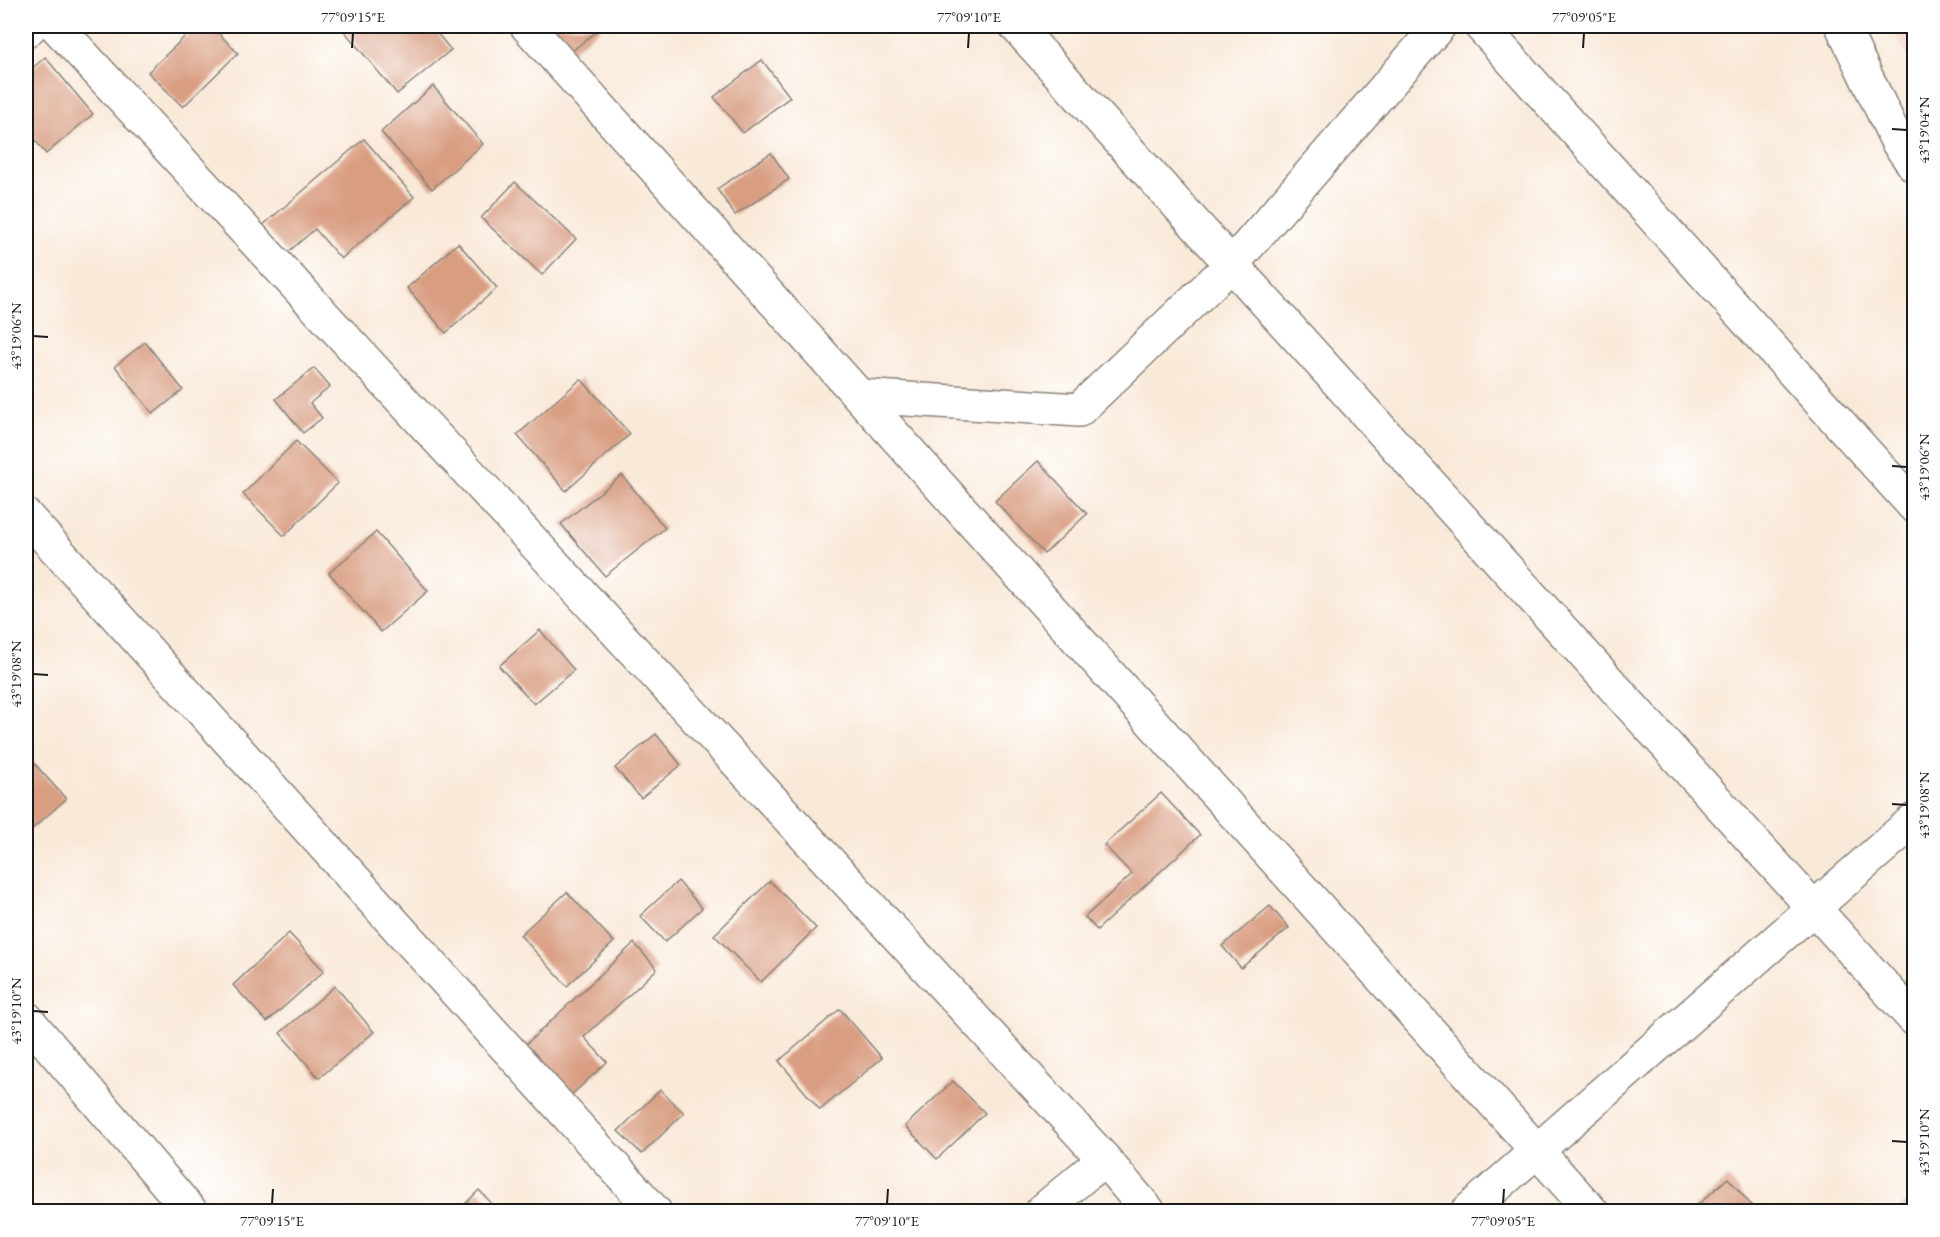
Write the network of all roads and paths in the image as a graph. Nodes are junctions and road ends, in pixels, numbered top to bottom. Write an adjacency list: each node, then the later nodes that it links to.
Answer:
1 (31, 26): 8 (street)
2 (56, 26): 19 (street)
3 (527, 26): 11 (street)
4 (1016, 26): 10 (street)
5 (1439, 26): 10 (street)
6 (1481, 26): 12 (street)
7 (1842, 26): 9 (street)
8 (26, 31)
9 (1914, 165)
10 (1232, 264): 11 (street); 15 (street)
11 (860, 396): 18 (street)
12 (1914, 506)
13 (26, 516): 21 (street)
14 (1914, 820): 15 (street)
15 (1815, 908): 17 (street); 18 (street)
16 (26, 1018): 20 (street)
17 (1914, 1018)
18 (1538, 1151): 24 (street); 25 (street)
19 (1104, 1160): 22 (street); 23 (street)
20 (187, 1210)
21 (655, 1212)
22 (1041, 1212)
23 (1149, 1212)
24 (1467, 1212)
25 (1592, 1212)

